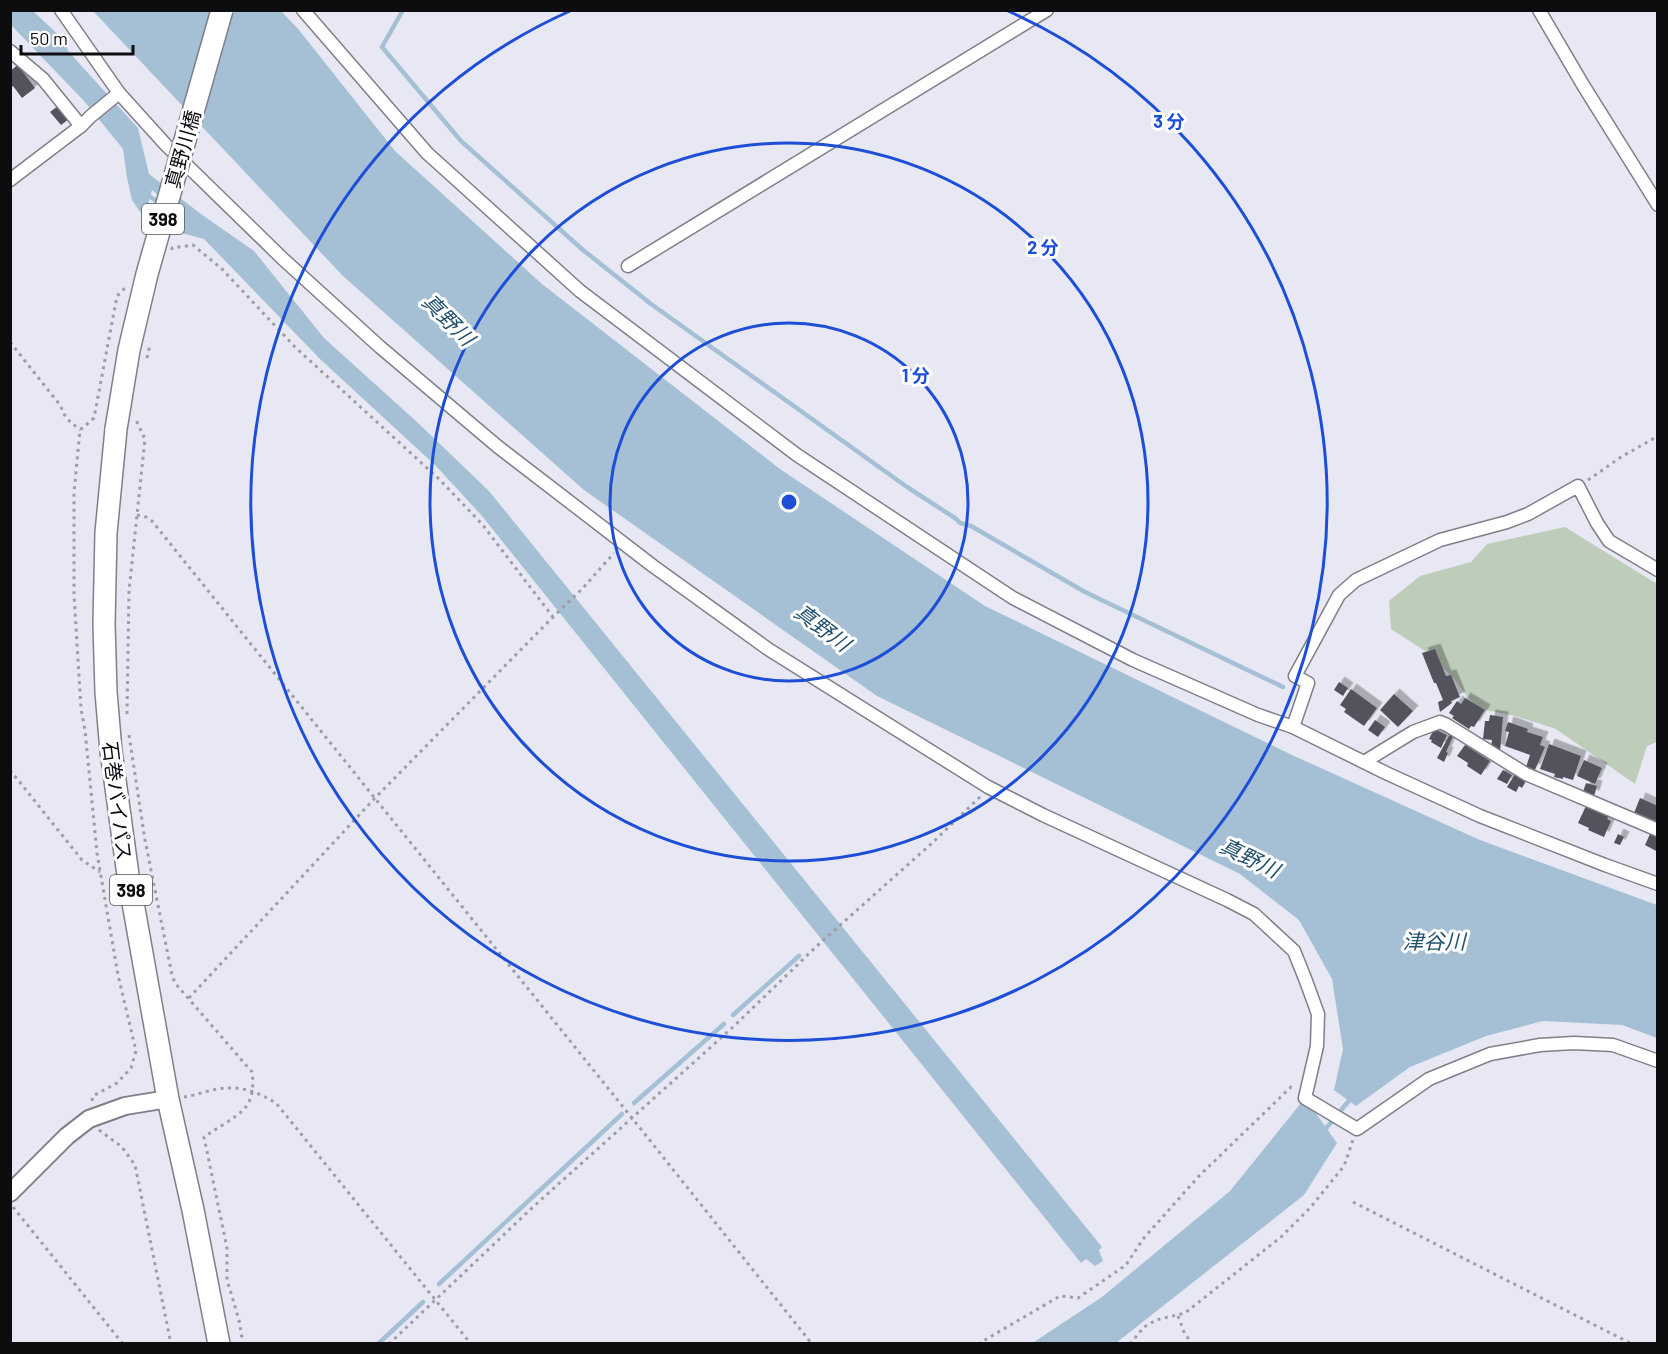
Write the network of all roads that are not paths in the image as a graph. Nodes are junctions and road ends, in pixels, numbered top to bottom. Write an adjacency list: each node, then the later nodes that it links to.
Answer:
1 (61, 10): 7 (street)
2 (222, 10): 12 (highway, 真野川橋 / 398, bridge)
3 (303, 10): 14 (street)
4 (1047, 10): 11 (street)
5 (1539, 10): 10 (street)
6 (10, 51): 8 (street)
7 (119, 93): 8 (street); 18 (street)
8 (81, 126): 9 (street)
9 (10, 180)
10 (1658, 205)
11 (628, 266)
12 (116, 429): 19 (highway, 石巻バイパス / 398)
13 (1658, 570): 14 (street)
14 (1293, 727): 15 (street)
15 (1364, 762): 16 (street); 17 (street)
16 (1658, 830)
17 (1658, 884)
18 (1658, 1061)
19 (168, 1099): 20 (street); 21 (highway, 石巻バイパス / 398)
20 (10, 1193)
21 (219, 1344)

